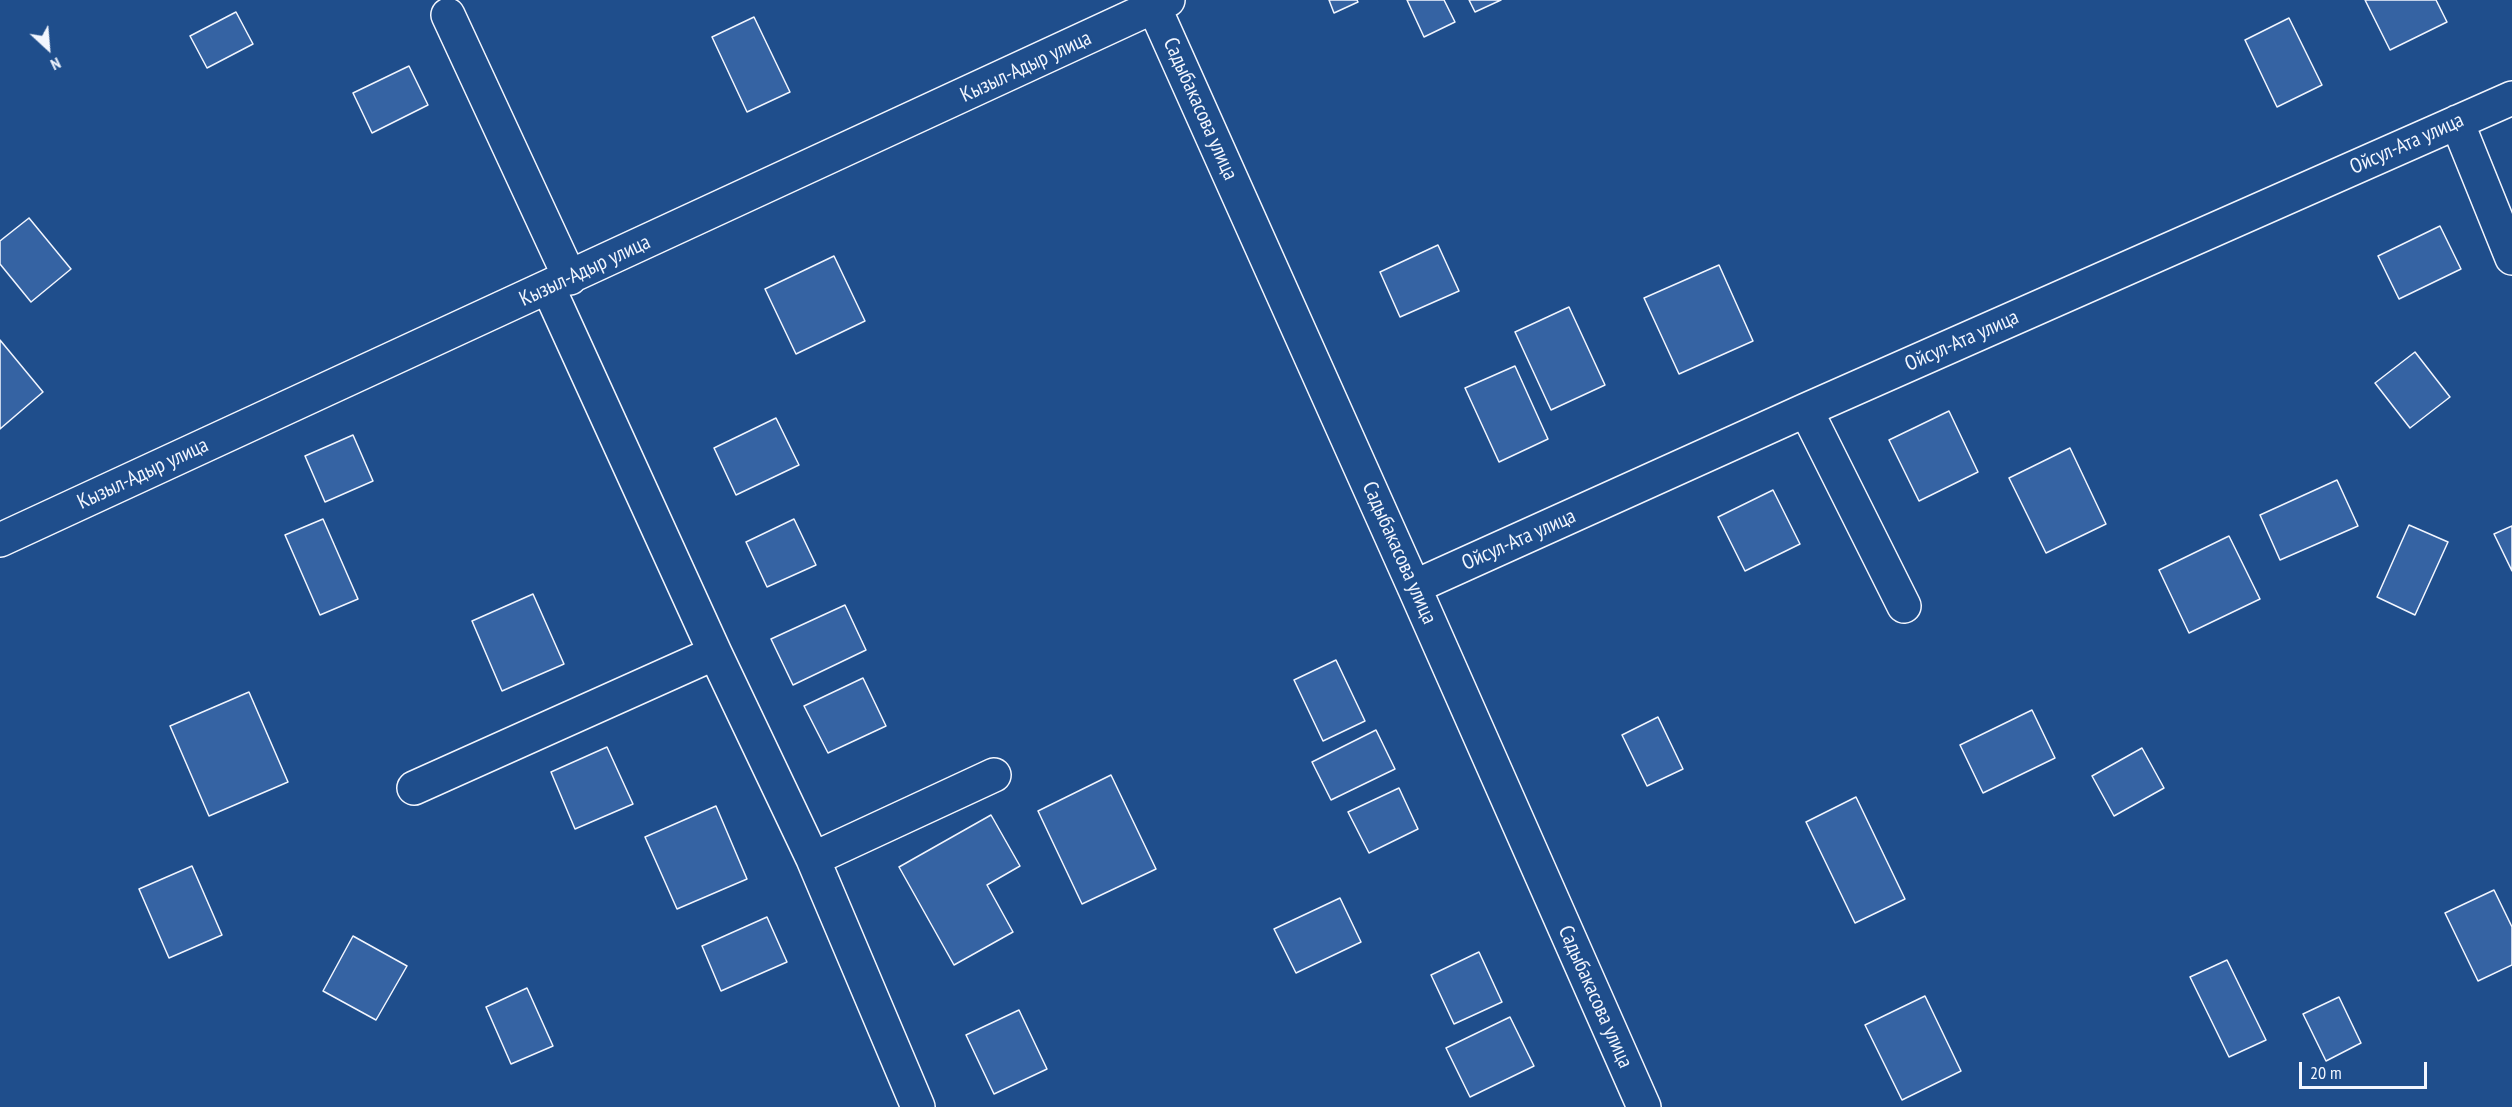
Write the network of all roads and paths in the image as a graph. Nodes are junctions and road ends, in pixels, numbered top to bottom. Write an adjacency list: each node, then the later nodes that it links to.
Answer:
1 (1158, 2): 6 (street, Кызыл-Адыр улица); 9 (street, Садыбакасова улица)
2 (448, 15): 6 (street)
3 (2512, 98): 4 (street, Ойсул-Ата улица)
4 (2457, 122): 5 (street); 7 (street, Ойсул-Ата улица)
5 (2512, 258)
6 (559, 283): 8 (street, Кызыл-Адыр улица); 11 (street)
7 (1806, 410): 9 (street, Ойсул-Ата улица); 10 (street)
8 (0, 540)
9 (1414, 587): 16 (street, Садыбакасова улица)
10 (1904, 606)
11 (715, 653): 13 (street); 14 (street)
12 (994, 775): 14 (street)
13 (414, 788)
14 (813, 858): 15 (street)
15 (918, 1107)
16 (1644, 1107)

